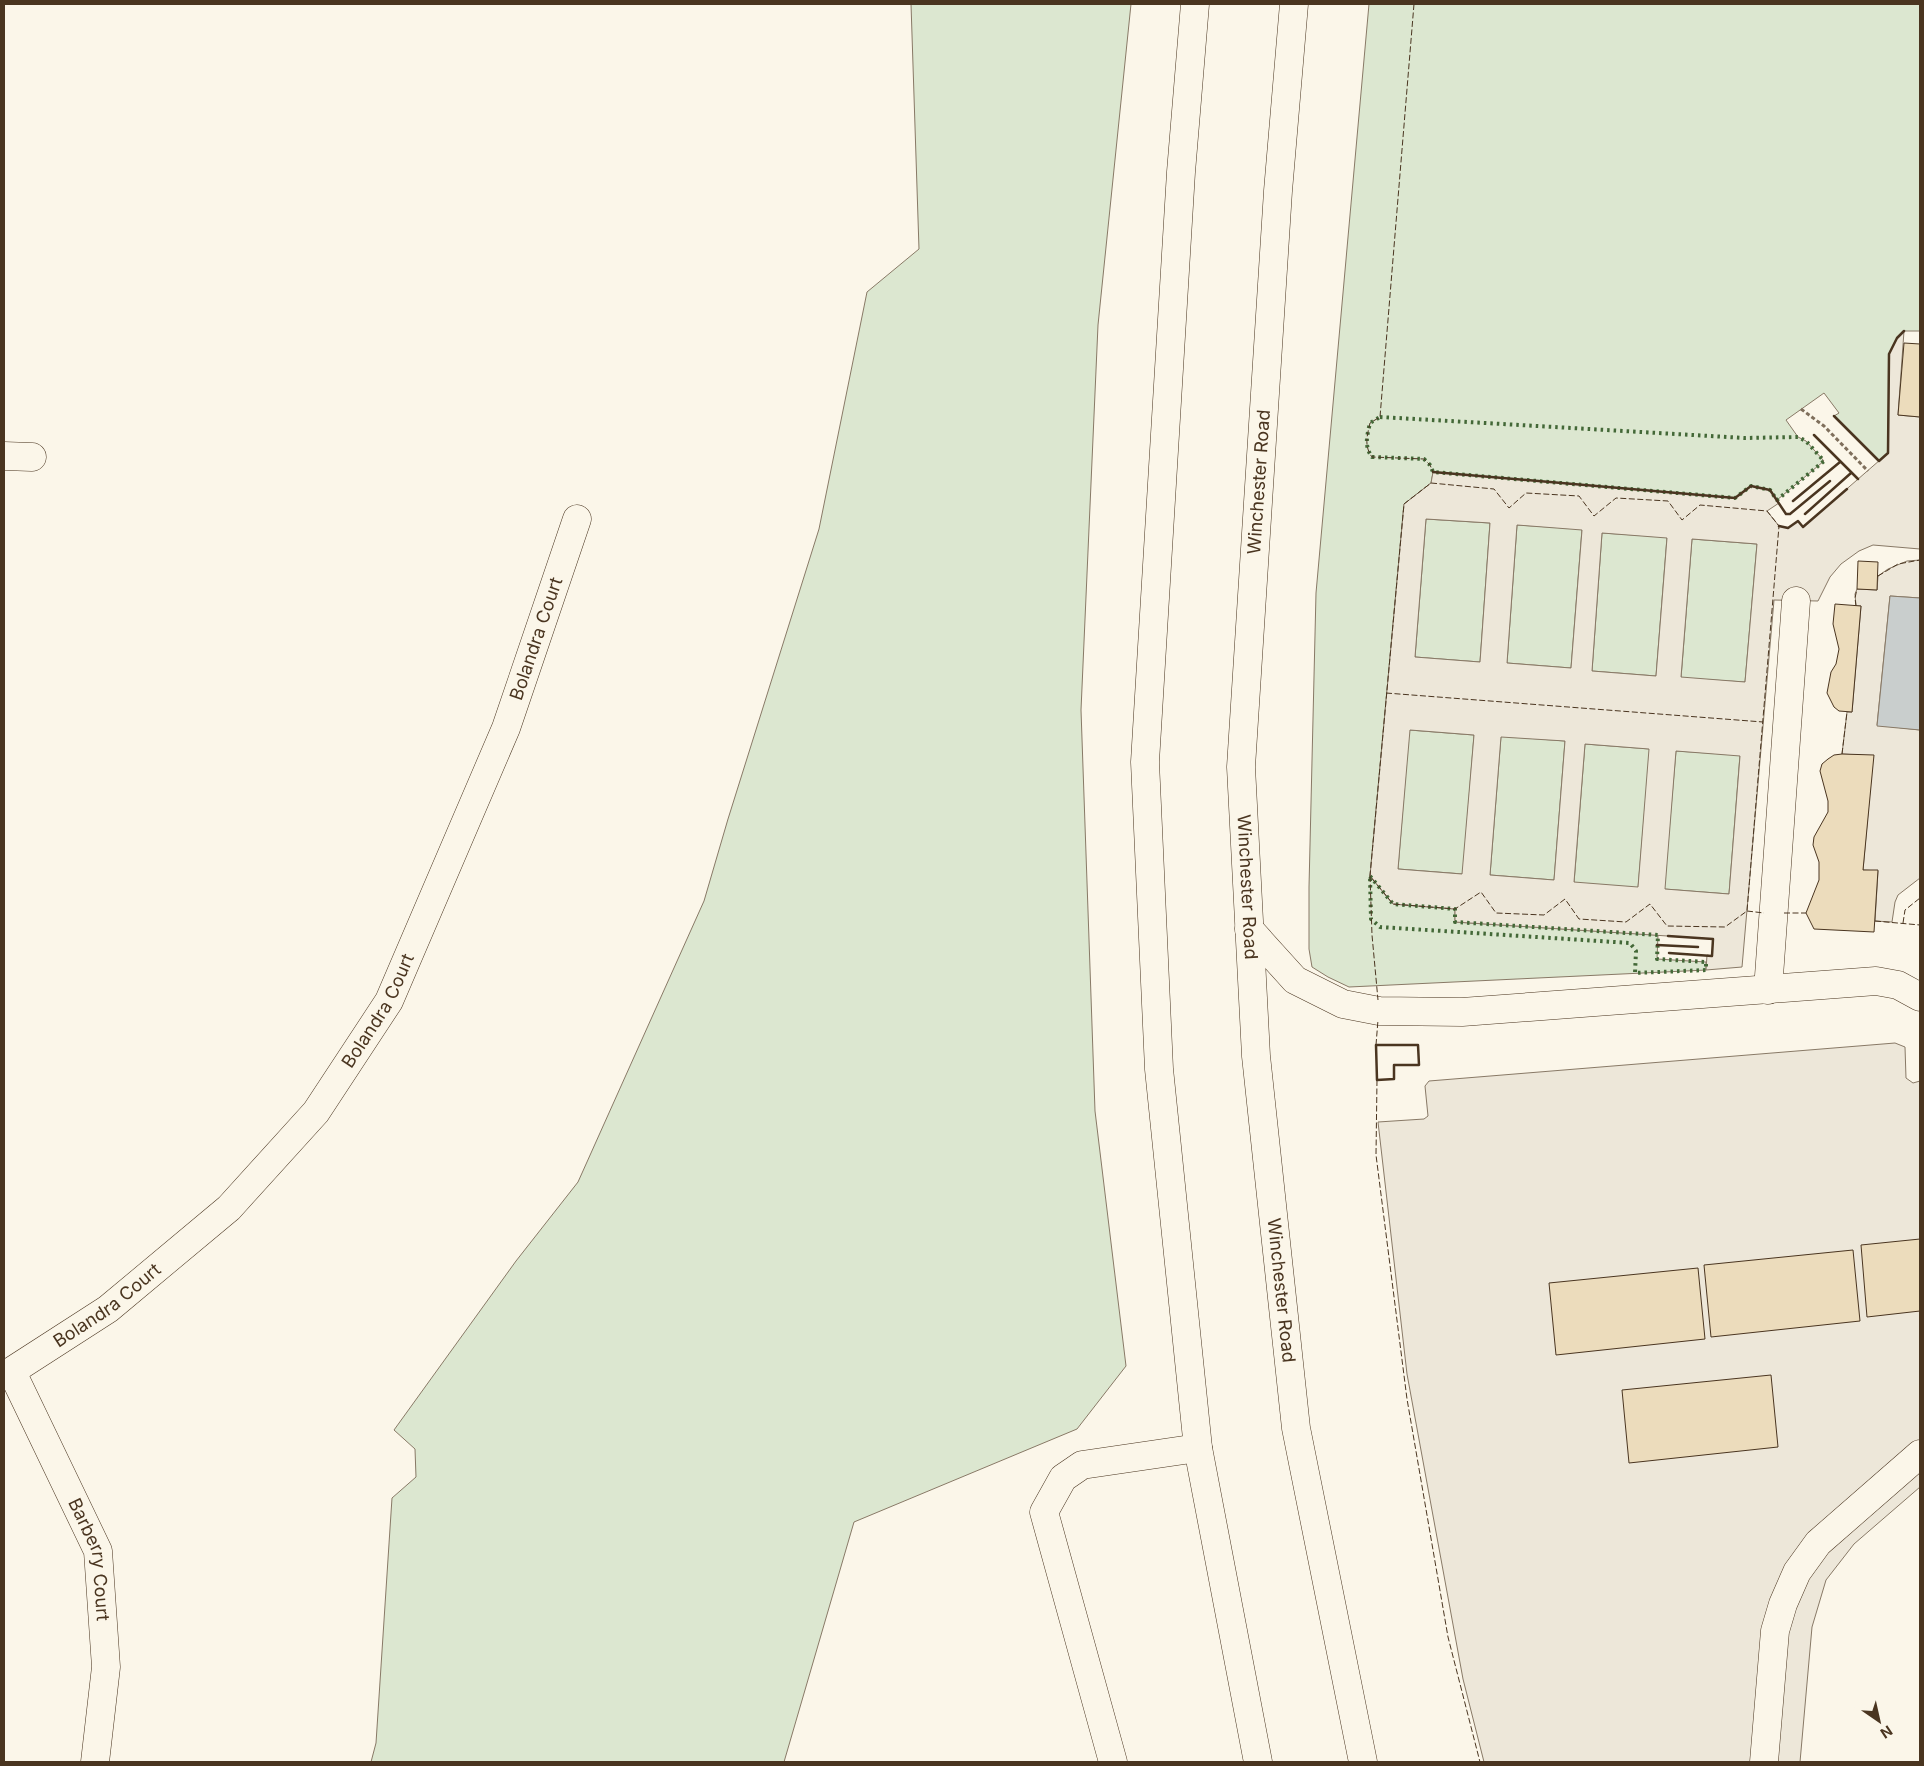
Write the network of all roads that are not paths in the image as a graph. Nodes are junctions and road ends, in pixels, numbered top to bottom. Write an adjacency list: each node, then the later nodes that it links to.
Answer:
1 (1195, 4): 11 (main road)
2 (1294, 4): 7 (main road, Winchester Road)
3 (4, 456): 4 (main road)
4 (32, 457)
5 (576, 520): 10 (main road, Bolandra Court)
6 (1796, 601): 8 (main road)
7 (1249, 929): 8 (main road); 16 (main road, Winchester Road)
8 (1768, 990): 9 (main road)
9 (1920, 997)
10 (8, 1374): 13 (main road, Barberry Court)
11 (1198, 1448): 14 (main road); 15 (main road)
12 (1920, 1454): 17 (main road)
13 (95, 1762)
14 (1113, 1762)
15 (1258, 1762)
16 (1363, 1762)
17 (1764, 1762)

